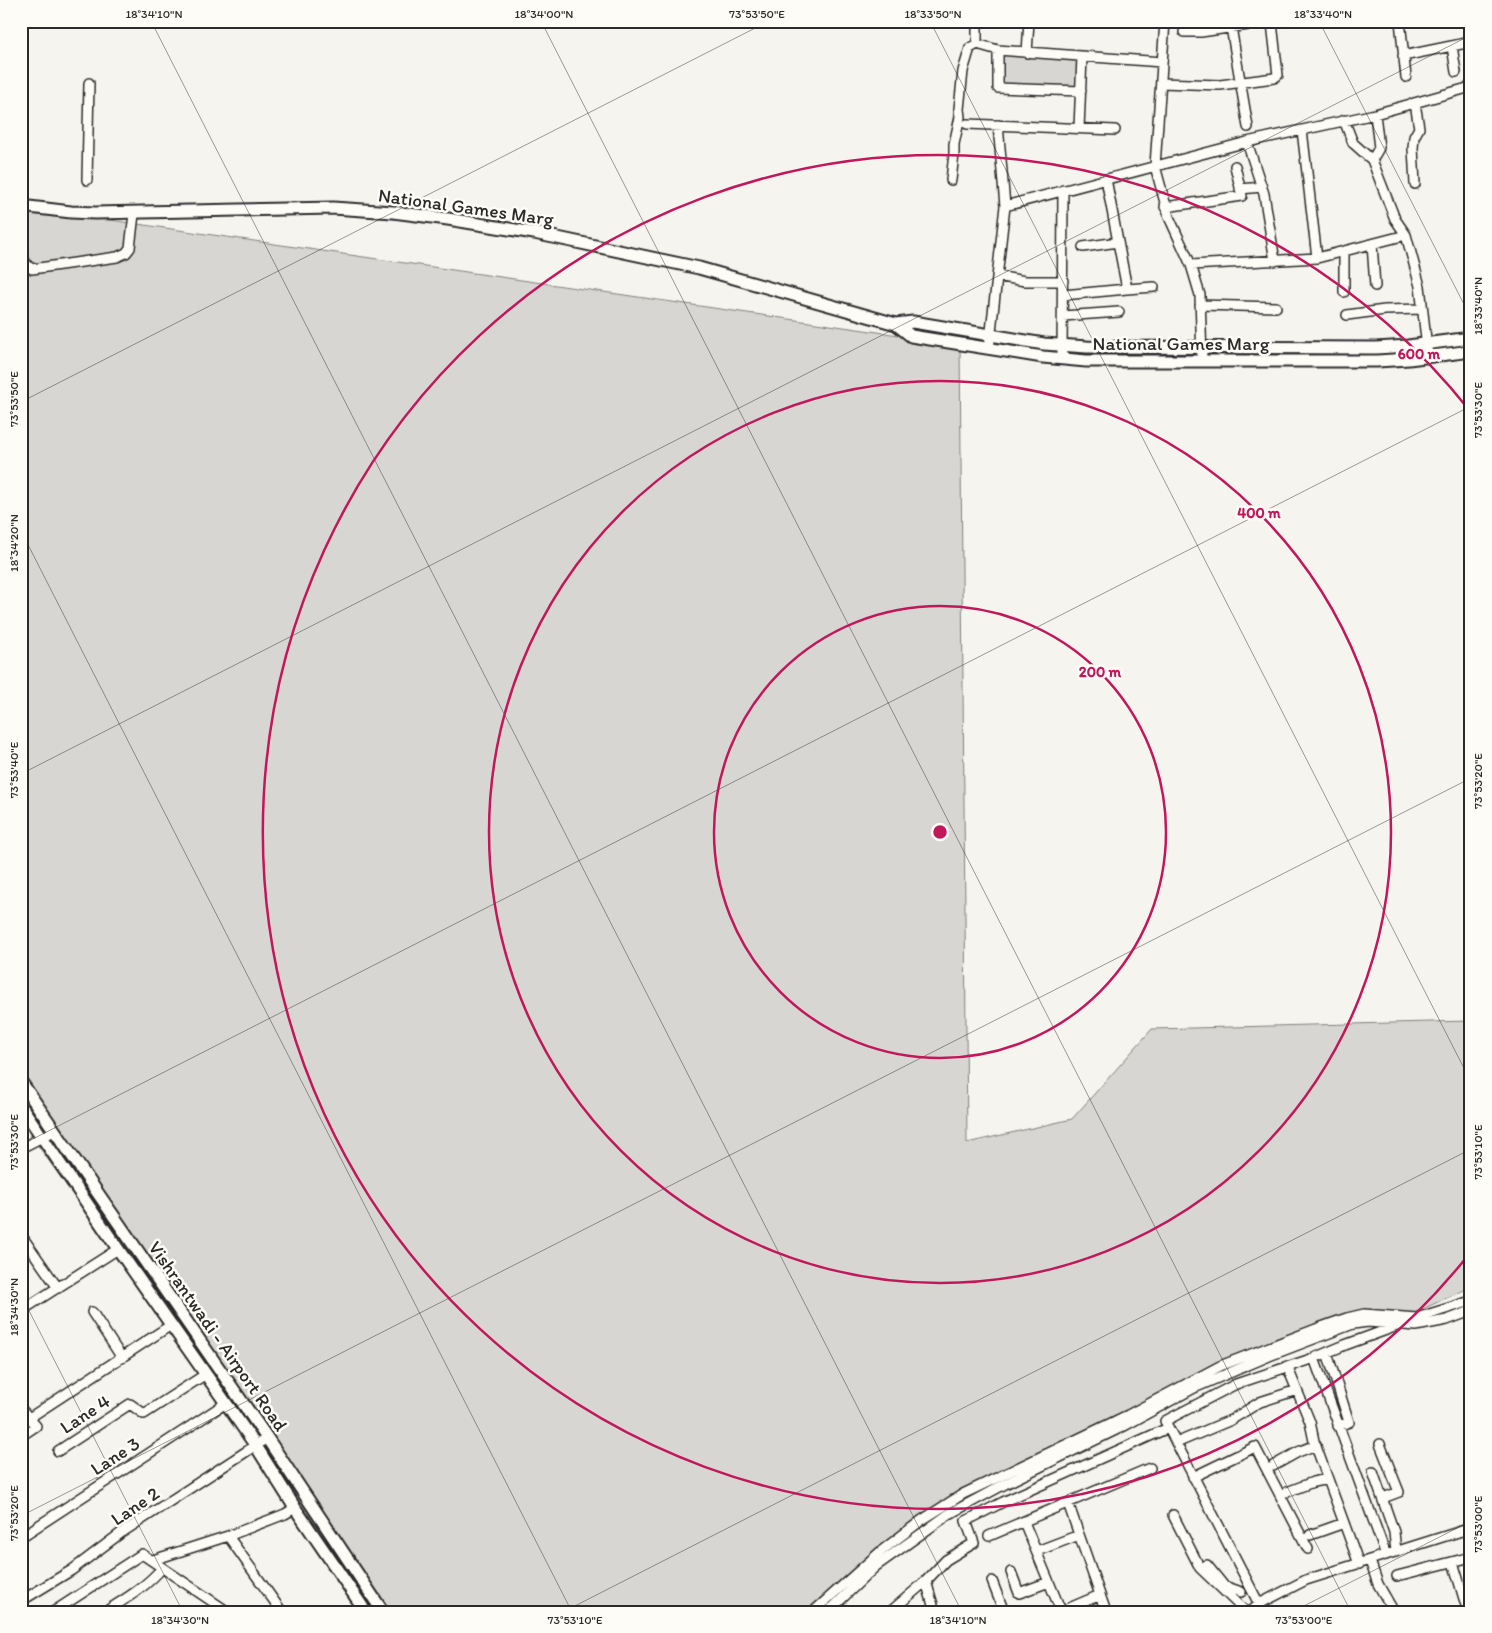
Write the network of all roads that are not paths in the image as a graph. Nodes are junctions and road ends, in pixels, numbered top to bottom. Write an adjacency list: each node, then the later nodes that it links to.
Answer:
1 (977, 21): 11 (street)
2 (1029, 21): 14 (street)
3 (1165, 21): 17 (street)
4 (1282, 21): 7 (street)
5 (1400, 21): 16 (street)
6 (1255, 23): 7 (street); 8 (street)
7 (1272, 23): 22 (street)
8 (1230, 28): 9 (street); 22 (street)
9 (1184, 32)
10 (1471, 42): 12 (street)
11 (977, 44): 13 (street); 40 (street)
12 (1452, 46): 16 (street); 18 (street)
13 (998, 50): 14 (street); 24 (street)
14 (1027, 53): 15 (street)
15 (1082, 56): 17 (street); 24 (street)
16 (1403, 56): 19 (street)
17 (1162, 62): 21 (street)
18 (1456, 72)
19 (1406, 77)
20 (89, 83): 39 (street)
21 (1161, 83): 22 (street); 36 (street)
22 (1240, 83): 30 (street)
23 (1471, 87): 25 (street)
24 (1081, 91): 31 (street)
25 (1415, 103): 26 (street); 41 (street)
26 (1374, 114): 27 (street); 35 (street)
27 (1344, 120): 33 (street); 35 (street)
28 (967, 124): 29 (street)
29 (998, 125): 31 (street); 46 (street)
30 (1248, 127)
31 (1079, 128): 32 (street)
32 (1115, 130)
33 (1302, 130): 34 (street); 55 (street)
34 (1247, 142): 36 (street); 42 (street)
35 (1372, 160): 49 (street)
36 (1155, 166): 38 (street); 47 (street)
37 (1235, 166): 43 (street)
38 (1106, 179): 44 (street); 50 (street)
39 (86, 180)
40 (951, 180)
41 (1416, 184)
42 (1262, 187): 43 (street); 56 (street)
43 (1240, 189): 47 (street)
44 (1063, 190): 46 (street); 59 (street)
45 (21, 206): 48 (main road, National Games Marg)
46 (1005, 206): 58 (street)
47 (1165, 208): 57 (street)
48 (134, 214): 52 (street); 71 (main road, National Games Marg)
49 (1406, 235): 51 (street); 67 (street)
50 (1118, 242): 53 (street); 62 (street)
51 (1372, 244): 54 (street); 60 (street)
52 (21, 246)
53 (1083, 247)
54 (1344, 251): 55 (street); 63 (street)
55 (1317, 258): 56 (street)
56 (1275, 260): 57 (street)
57 (1191, 264): 65 (street)
58 (997, 276): 59 (street); 72 (street)
59 (1063, 281): 64 (street)
60 (1375, 286)
61 (1154, 287): 62 (street)
62 (1127, 289): 64 (street)
63 (1344, 292)
64 (1063, 295): 70 (street)
65 (1200, 304): 66 (street); 76 (street)
66 (1276, 307)
67 (1422, 309): 69 (street); 74 (street)
68 (1119, 312): 70 (street)
69 (1347, 315)
70 (1063, 316): 75 (street)
71 (896, 324): 72 (main road, National Games Marg); 77 (main road, National Games Marg)
72 (990, 335): 75 (main road, National Games Marg); 77 (street)
73 (1471, 338): 74 (main road, National Games Marg)
74 (1426, 344): 76 (main road, National Games Marg); 79 (street)
75 (1064, 346): 76 (main road, National Games Marg); 80 (street)
76 (1202, 347): 81 (street)
77 (989, 349): 80 (main road, National Games Marg)
78 (1471, 352): 79 (main road, National Games Marg)
79 (1428, 357): 81 (main road, National Games Marg)
80 (1062, 359): 81 (main road, National Games Marg)
81 (1202, 361)
82 (21, 1082): 84 (main road, Vishrantwadi - Airport Road)
83 (21, 1106): 85 (main road, Vishrantwadi - Airport Road)
84 (54, 1130): 85 (street); 108 (main road, Vishrantwadi - Airport Road)
85 (42, 1137): 86 (street); 88 (main road, Vishrantwadi - Airport Road)
86 (21, 1148)
87 (21, 1235): 89 (street)
88 (118, 1249): 89 (street); 94 (main road, Vishrantwadi - Airport Road)
89 (58, 1288): 91 (street)
90 (1471, 1301): 158 (street)
91 (21, 1311)
92 (1471, 1311): 95 (street)
93 (92, 1312): 96 (street)
94 (171, 1325): 96 (street); 100 (main road, Vishrantwadi - Airport Road)
95 (1400, 1325): 97 (street); 159 (street)
96 (122, 1358): 104 (street)
97 (1314, 1358): 99 (street); 105 (street)
98 (1329, 1359): 105 (street)
99 (1287, 1366): 101 (street); 106 (street)
100 (206, 1374): 102 (main road, Vishrantwadi - Airport Road); 113 (street, Lane 4)
101 (1297, 1390): 109 (street); 111 (street)
102 (226, 1403): 112 (main road, Vishrantwadi - Airport Road); 131 (street, Lane 3)
103 (21, 1409): 104 (street)
104 (29, 1418): 107 (street)
105 (1338, 1426): 135 (street)
106 (1168, 1428): 109 (street); 145 (street)
107 (21, 1436)
108 (267, 1438): 112 (street, Lane 2); 157 (main road, Vishrantwadi - Airport Road)
109 (1176, 1443): 117 (street)
110 (1380, 1444): 120 (street)
111 (1316, 1445): 114 (street); 118 (street)
112 (256, 1446): 122 (main road, Vishrantwadi - Airport Road); 150 (street, Lane 2)
113 (58, 1452)
114 (1273, 1466)
115 (1150, 1468): 121 (street)
116 (1373, 1472): 120 (street)
117 (1193, 1477): 132 (street); 151 (street)
118 (1328, 1478): 119 (street); 125 (street)
119 (1286, 1492)
120 (1383, 1498): 134 (street)
121 (1068, 1503): 124 (street); 127 (street)
122 (295, 1508): 129 (street); 156 (main road, Vishrantwadi - Airport Road)
123 (1173, 1515): 142 (street)
124 (1024, 1522): 130 (street); 133 (street)
125 (1344, 1523): 128 (street); 140 (street)
126 (1470, 1529): 134 (street)
127 (1079, 1535): 133 (street); 149 (street)
128 (1310, 1535)
129 (228, 1536): 137 (street); 155 (street)
130 (989, 1536)
131 (21, 1537)
132 (1308, 1549)
133 (1037, 1551): 147 (street)
134 (1396, 1552): 135 (street)
135 (1386, 1555): 138 (street)
136 (1471, 1557): 139 (street)
137 (153, 1560): 141 (street); 152 (street)
138 (1370, 1561): 140 (street); 167 (street)
139 (1453, 1562): 144 (street); 168 (street)
140 (1358, 1564): 151 (street)
141 (162, 1568): 153 (street); 154 (street)
142 (1200, 1568): 148 (street); 165 (street)
143 (1011, 1572): 147 (street)
144 (1397, 1576)
145 (926, 1581): 160 (street); 161 (street)
146 (992, 1581): 162 (street)
147 (1049, 1582): 163 (street)
148 (1241, 1592)
149 (1100, 1595): 163 (street); 164 (street)
150 (21, 1601)
151 (1259, 1604): 166 (street)
152 (53, 1612)
153 (105, 1612)
154 (228, 1612)
155 (282, 1612)
156 (366, 1612)
157 (383, 1612)
158 (813, 1612)
159 (828, 1612)
160 (890, 1612)
161 (935, 1612)
162 (1004, 1612)
163 (1060, 1612)
164 (1106, 1612)
165 (1246, 1612)
166 (1251, 1612)
167 (1394, 1612)
168 (1468, 1612)

